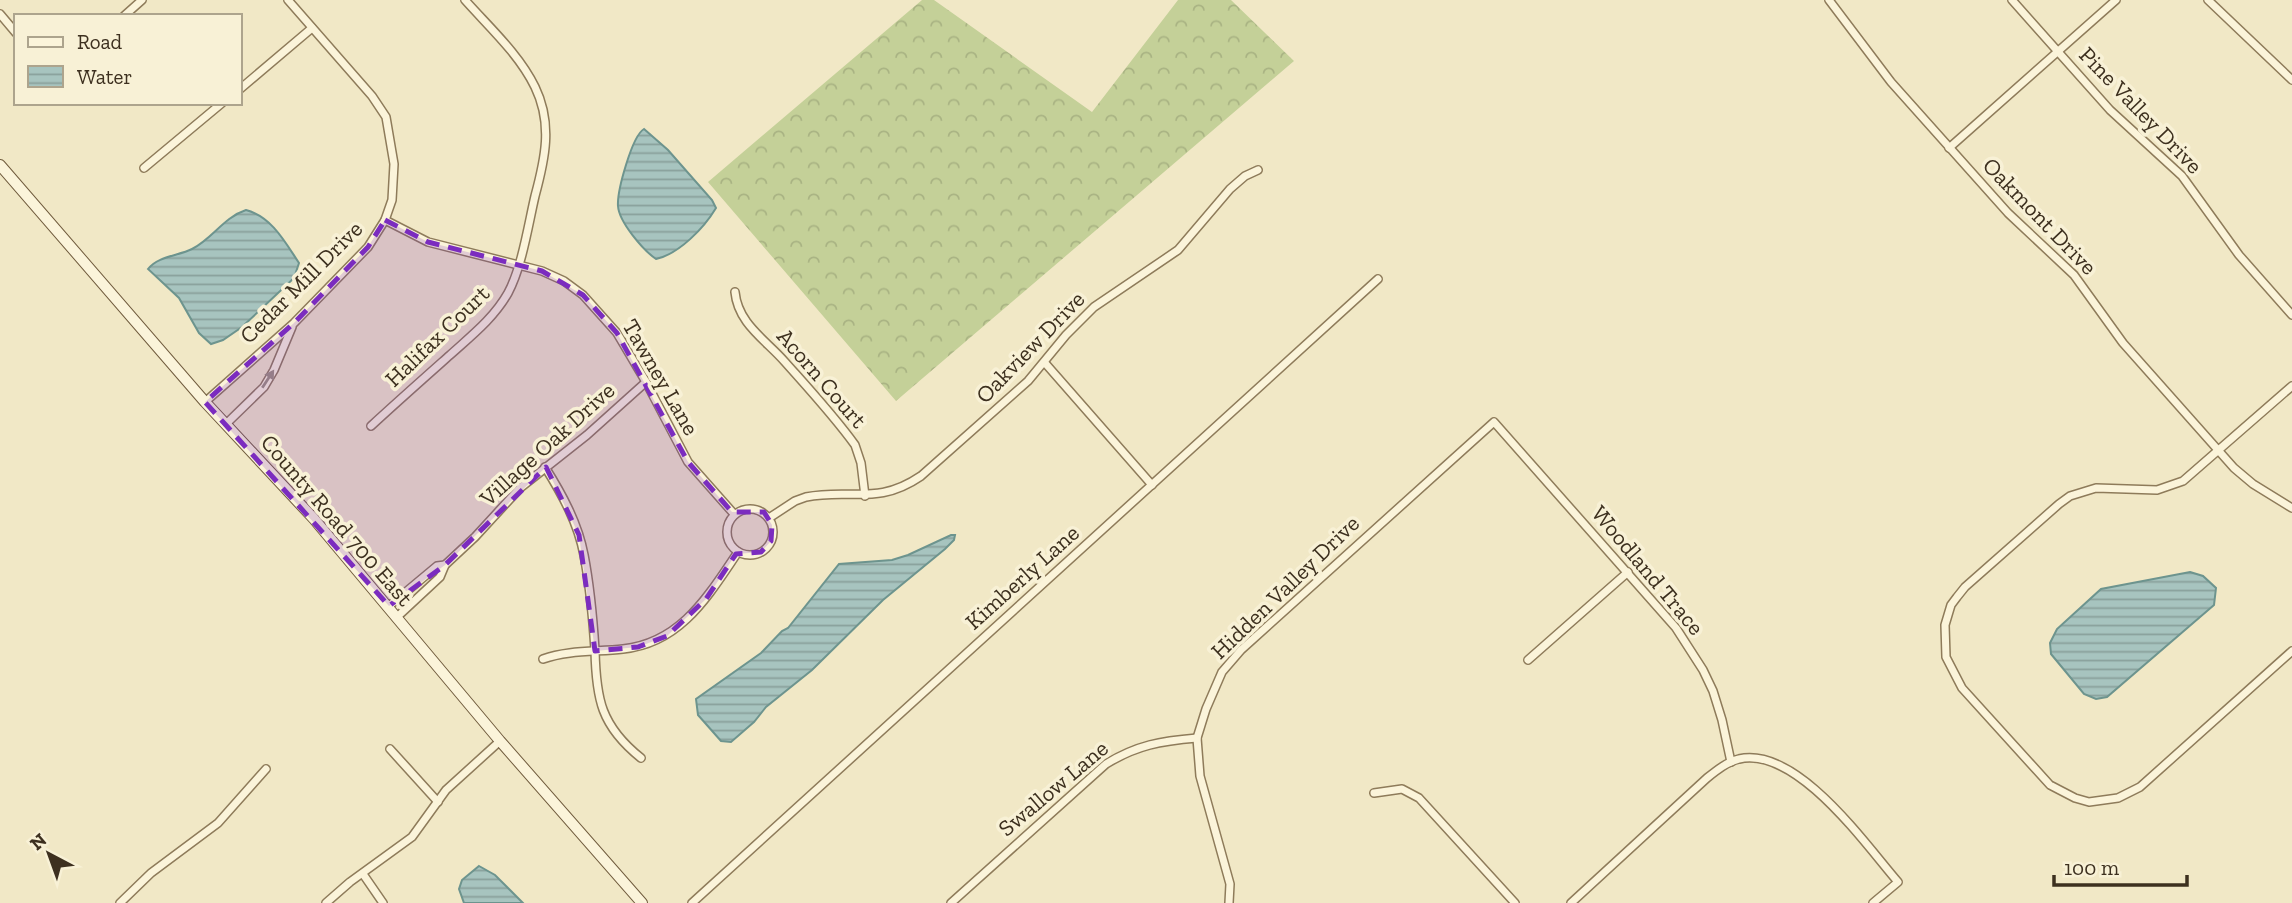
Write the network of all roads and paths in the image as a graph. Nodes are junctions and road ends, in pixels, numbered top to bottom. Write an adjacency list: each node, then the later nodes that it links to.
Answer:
1 (142, 0): 9 (street)
2 (288, 0): 10 (street, Cedar Mill Drive)
3 (465, 0): 21 (street, Halifax Court)
4 (1829, 0): 16 (street, Oakmont Drive)
5 (2012, 0): 12 (street, Pine Valley Drive)
6 (2116, 0): 12 (street)
7 (2208, 0): 13 (street)
8 (0, 14): 11 (street)
9 (126, 14)
10 (312, 29): 14 (street); 20 (street, Cedar Mill Drive)
11 (14, 31)
12 (2057, 51): 16 (street); 24 (street, Pine Valley Drive)
13 (2292, 80)
14 (242, 87)
15 (220, 105): 18 (street)
16 (1949, 148): 32 (street, Oakmont Drive)
17 (0, 165): 29 (main road, County Road 700 East)
18 (144, 168)
19 (1258, 170): 26 (street, Oakview Drive)
20 (385, 220): 21 (street, Tawney Lane); 25 (street, Cedar Mill Drive)
21 (519, 265): 27 (street, Tawney Lane); 31 (street, Halifax Court)
22 (1378, 279): 35 (street, Kimberly Lane)
23 (735, 292): 36 (street, Acorn Court)
24 (2292, 315)
25 (294, 323): 29 (street, Cedar Mill Drive); 30 (street, one-way to 25)
26 (1045, 363): 35 (street); 36 (street, Oakview Drive)
27 (646, 382): 34 (street, Village Oak Drive); 38 (street, Tawney Lane)
28 (2292, 386): 32 (street)
29 (205, 402): 30 (main road, County Road 700 East)
30 (226, 424): 43 (main road, County Road 700 East)
31 (370, 426)
32 (2219, 451): 37 (street, Oakmont Drive); 46 (street)
33 (1459, 453): 42 (street, Woodland Trace); 49 (street, Hidden Valley Drive)
34 (545, 467): 41 (street, Village Oak Drive); 45 (street)
35 (1152, 485): 62 (street, Kimberly Lane)
36 (865, 496): 39 (street, Oakview Drive)
37 (2292, 508)
38 (734, 514): 39 (street); 40 (street)
39 (769, 518): 40 (street)
40 (737, 552): 45 (street)
41 (445, 565): 43 (street, Village Oak Drive); 44 (street, Village Oak Drive)
42 (1628, 572): 48 (street); 53 (street, Woodland Trace)
43 (388, 606): 44 (main road, County Road 700 East)
44 (397, 617): 50 (main road, County Road 700 East)
45 (595, 651): 47 (street); 52 (street)
46 (2292, 651)
47 (543, 659)
48 (1528, 660)
49 (1197, 738): 63 (street, Swallow Lane); 64 (street, Hidden Valley Drive)
50 (500, 741): 56 (street); 61 (main road, County Road 700 East)
51 (390, 749): 56 (street)
52 (641, 758)
53 (1731, 762): 66 (street); 67 (street)
54 (266, 769): 58 (street)
55 (1374, 793): 65 (street)
56 (438, 802): 57 (street)
57 (363, 874): 59 (street); 60 (street)
58 (120, 903)
59 (326, 903)
60 (383, 903)
61 (642, 903)
62 (692, 903)
63 (951, 903)
64 (1229, 903)
65 (1515, 903)
66 (1571, 903)
67 (1873, 903)

